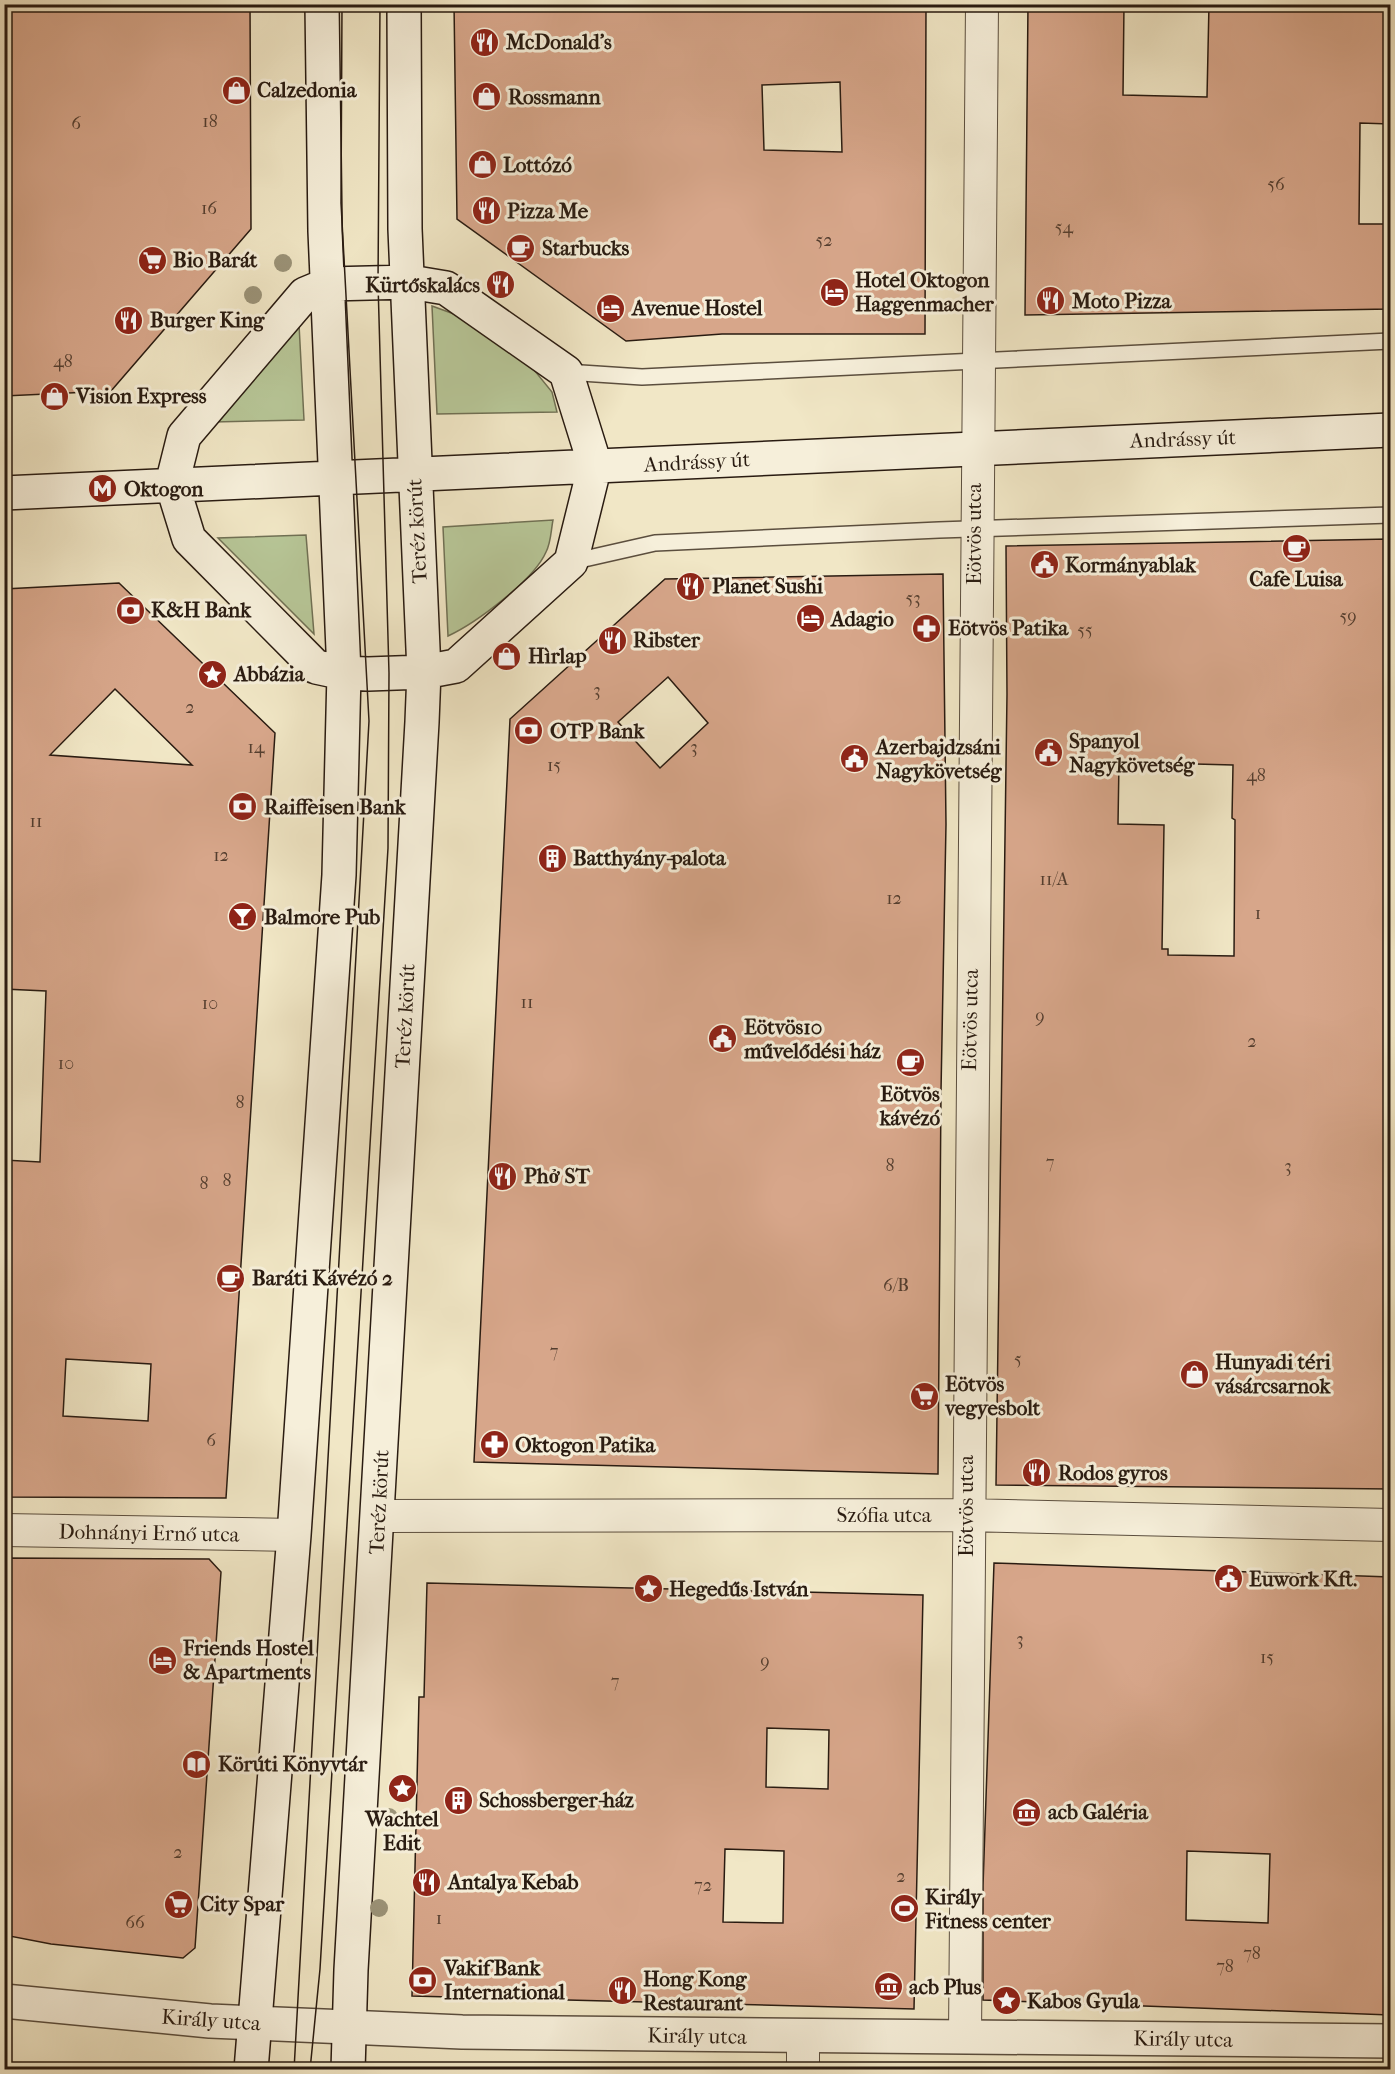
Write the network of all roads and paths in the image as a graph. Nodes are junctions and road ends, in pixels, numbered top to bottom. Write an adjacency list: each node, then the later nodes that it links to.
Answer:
1 (322, 4): 5 (main road)
2 (404, 4): 4 (main road, Teréz körút)
3 (982, 4): 7 (street, Eötvös utca)
4 (410, 282): 5 (main road); 8 (main road); 12 (main road, Teréz körút)
5 (330, 284): 13 (main road); 14 (main road)
6 (1390, 341): 7 (lane)
7 (977, 360): 8 (lane); 10 (street, Eötvös utca)
8 (566, 372): 11 (main road)
9 (1390, 430): 10 (main road, Andrássy út)
10 (974, 448): 11 (main road, Andrássy út); 17 (street, Eötvös utca)
11 (595, 465): 12 (main road, Andrássy út); 18 (main road)
12 (414, 474): 13 (main road, Andrássy út); 19 (main road, Teréz körút)
13 (335, 478): 14 (main road, Andrássy út); 20 (main road)
14 (172, 484): 15 (main road, Andrássy út); 20 (main road)
15 (4, 493)
16 (1390, 515): 17 (lane)
17 (975, 529): 18 (lane); 21 (street, Eötvös utca)
18 (571, 562): 19 (main road)
19 (423, 672): 20 (main road); 22 (main road, Teréz körút)
20 (344, 673): 25 (main road)
21 (965, 1515): 22 (street, Szófia utca); 23 (street, Szófia utca); 29 (street, Eötvös utca)
22 (378, 1516): 28 (main road, Teréz körút)
23 (1390, 1525)
24 (4, 1530): 25 (street, Dohnányi Ernő utca)
25 (294, 1535): 27 (main road)
26 (4, 2001): 27 (main road, Király utca)
27 (255, 2023): 28 (main road, Király utca); 32 (main road)
28 (349, 2028): 30 (main road, Király utca); 33 (main road, Teréz körút)
29 (965, 2036): 30 (main road, Király utca); 31 (main road, Király utca)
30 (803, 2037): 34 (street)
31 (1390, 2041)
32 (251, 2070)
33 (348, 2070)
34 (803, 2070)

